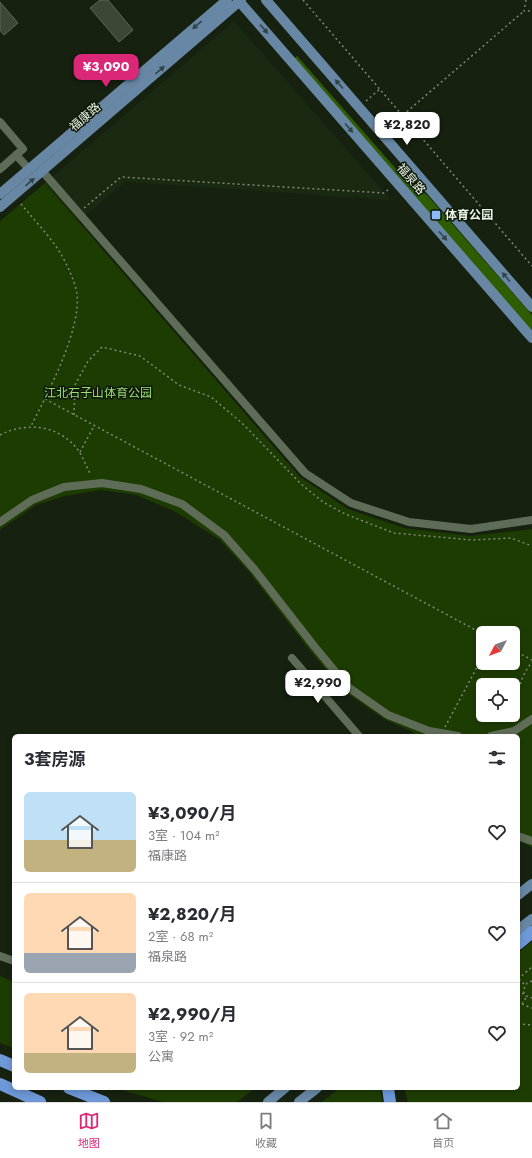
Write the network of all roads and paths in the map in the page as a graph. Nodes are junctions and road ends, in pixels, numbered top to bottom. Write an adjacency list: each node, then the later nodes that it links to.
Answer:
1 (227, 0): 14 (main road, 福康路, one-way to 14)
2 (239, 0): 16 (main road, 福泉路, one-way to 16); 19 (main road, 福康路, one-way to 2)
3 (266, 0): 9 (main road, 福泉路, one-way to 3)
4 (303, 0): 8 (path)
5 (526, 0): 6 (path)
6 (524, 11): 7 (path); 10 (path)
7 (532, 11)
8 (380, 89): 9 (path); 10 (path)
9 (359, 107): 22 (main road, 福泉路, one-way to 9)
10 (402, 115): 21 (path)
11 (0, 122): 12 (street)
12 (16, 155): 13 (street); 14 (street)
13 (0, 169)
14 (29, 169): 17 (main road, 福康路)
15 (43, 172): 20 (street)
16 (397, 183): 20 (path); 23 (main road, 福泉路, one-way to 23)
17 (0, 194)
18 (21, 204): 24 (path)
19 (0, 207)
20 (78, 213): 30 (street)
21 (532, 266)
22 (532, 307)
23 (532, 338)
24 (45, 399): 25 (path); 26 (path)
25 (31, 426): 27 (path); 28 (path)
26 (94, 426): 28 (path); 32 (path)
27 (0, 435)
28 (80, 452): 29 (path)
29 (94, 484): 31 (street); 39 (street)
30 (532, 520)
31 (0, 522)
32 (476, 630)
33 (520, 654): 35 (path)
34 (292, 658): 41 (street)
35 (532, 661): 38 (path)
36 (476, 669): 40 (path)
37 (532, 719): 38 (street)
38 (520, 727): 43 (street)
39 (426, 733): 40 (street)
40 (441, 733): 42 (street)
41 (357, 734)
42 (447, 734)
43 (500, 734)
44 (520, 837): 45 (street)
45 (532, 841)
46 (532, 884): 47 (main road)
47 (520, 893)
48 (532, 919): 49 (main road)
49 (520, 928)
50 (532, 932): 51 (highway)
51 (520, 942)
52 (0, 956): 53 (street)
53 (12, 960)
54 (532, 967): 55 (path)
55 (520, 977)
56 (520, 981): 58 (path)
57 (532, 981): 58 (path)
58 (525, 985): 59 (path)
59 (524, 993): 60 (path); 61 (path)
60 (520, 996)
61 (527, 996): 62 (path); 63 (path)
62 (532, 998)
63 (522, 1004): 64 (path)
64 (532, 1008)
65 (520, 1024): 66 (path)
66 (532, 1025)
67 (0, 1060): 68 (highway)
68 (12, 1065)
69 (0, 1084): 70 (highway)
70 (12, 1089)
71 (13, 1090): 76 (highway)
72 (74, 1090): 77 (highway)
73 (283, 1090): 78 (main road)
74 (314, 1090): 79 (main road)
75 (388, 1090): 80 (highway)
76 (40, 1102)
77 (104, 1102)
78 (268, 1102)
79 (299, 1102)
80 (390, 1102)

